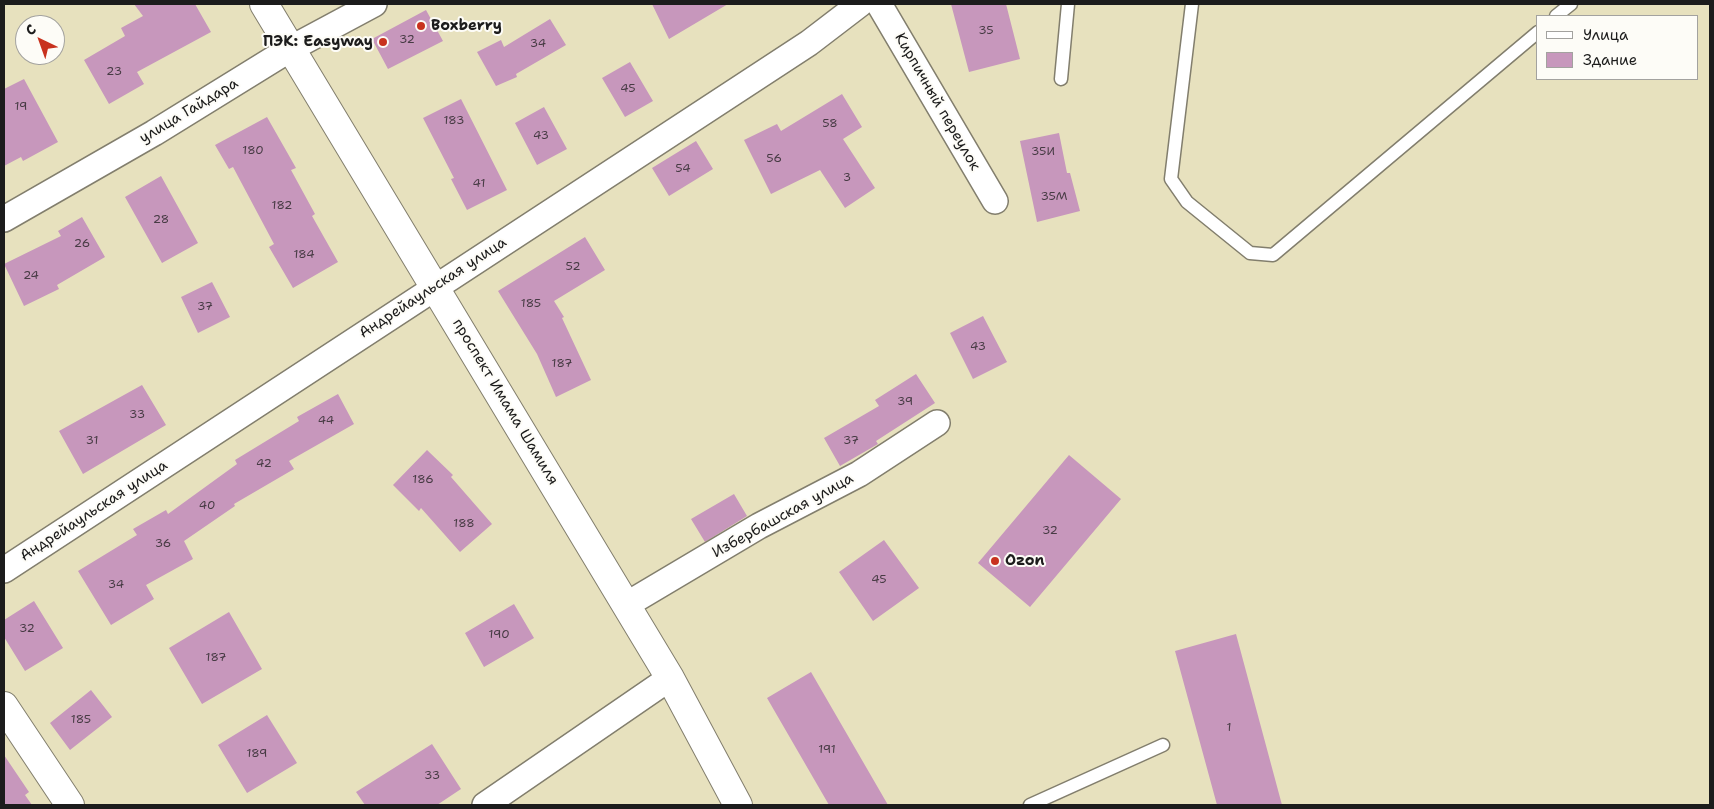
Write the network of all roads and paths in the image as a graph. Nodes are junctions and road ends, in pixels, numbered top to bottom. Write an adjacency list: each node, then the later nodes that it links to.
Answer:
1 (264, 4): 10 (main road, проспект Имама Шамиля)
2 (374, 4): 10 (street, улица Гайдара)
3 (860, 4): 14 (street, Андрейаульская улица)
4 (879, 4): 12 (street, Кирпичный переулок)
5 (1068, 4): 11 (lane)
6 (1192, 4): 9 (lane)
7 (1571, 4): 8 (lane)
8 (1557, 15)
9 (1536, 34)
10 (290, 49): 13 (street, улица Гайдара); 14 (main road, проспект Имама Шамиля)
11 (1061, 79)
12 (995, 201)
13 (4, 219)
14 (435, 287): 16 (street, Андрейаульская улица); 17 (main road, проспект Имама Шамиля)
15 (937, 423): 17 (street, Избербашская улица)
16 (4, 570)
17 (626, 605): 18 (main road, проспект Имама Шамиля)
18 (670, 678): 22 (street); 23 (main road, проспект Имама Шамиля)
19 (4, 706): 21 (main road)
20 (1163, 745): 24 (lane)
21 (70, 805)
22 (485, 805)
23 (738, 805)
24 (1030, 805)

